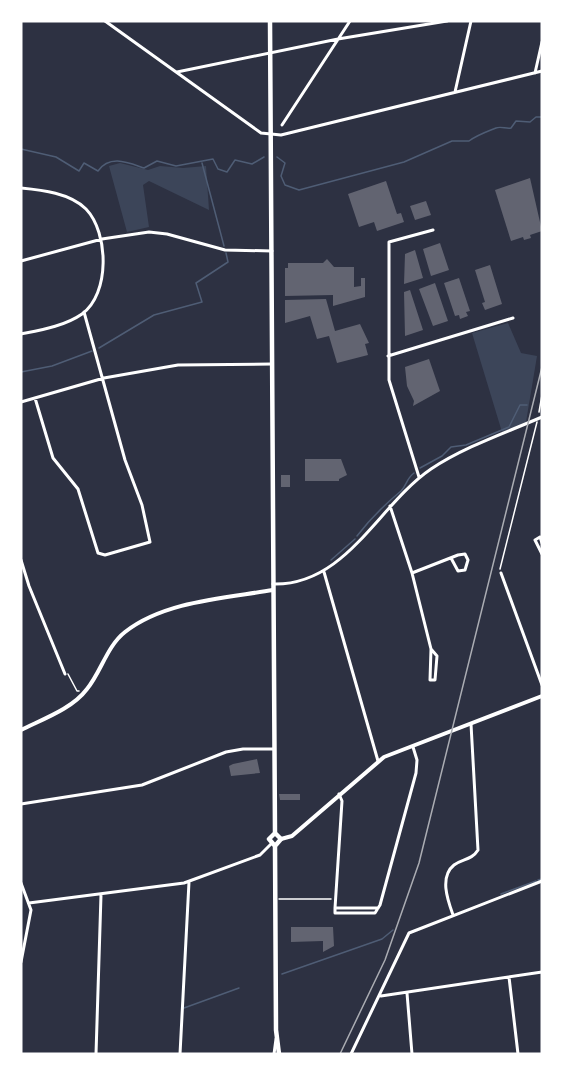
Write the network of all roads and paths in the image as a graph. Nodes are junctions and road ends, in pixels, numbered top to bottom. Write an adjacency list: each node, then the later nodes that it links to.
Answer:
1 (105, 21): 10 (street)
2 (270, 21): 8 (main road)
3 (350, 21): 6 (street)
4 (447, 21): 6 (street)
5 (471, 21): 12 (street)
6 (338, 39): 8 (street); 13 (street)
7 (542, 42): 11 (street)
8 (270, 53): 10 (street); 14 (main road)
9 (542, 71): 11 (street)
10 (177, 72): 14 (street)
11 (534, 73): 12 (street)
12 (455, 93): 14 (street)
13 (282, 125)
14 (270, 135): 18 (main road)
15 (21, 188): 17 (street)
16 (433, 230): 23 (street)
17 (102, 239): 18 (street); 19 (street); 20 (street)
18 (272, 251): 24 (main road)
19 (21, 261)
20 (84, 312): 22 (street); 25 (street)
21 (513, 318): 23 (street)
22 (21, 334)
23 (388, 356): 30 (street)
24 (272, 364): 25 (street); 39 (main road)
25 (104, 378): 27 (street); 27 (street)
26 (542, 395): 29 (path)
27 (36, 398): 28 (street)
28 (21, 402)
29 (540, 418): 30 (street); 38 (path)
30 (419, 477): 31 (street)
31 (390, 506): 36 (street); 37 (street)
32 (542, 543): 33 (street)
33 (542, 554)
34 (452, 558): 34 (street); 37 (street)
35 (21, 560): 42 (street)
36 (324, 572): 39 (street); 50 (street)
37 (411, 573): 41 (street)
38 (501, 573): 43 (street)
39 (273, 584): 40 (main road)
40 (273, 590): 44 (street); 49 (main road)
41 (431, 649): 41 (street)
42 (65, 674): 44 (path)
43 (542, 685)
44 (84, 693): 47 (street)
45 (542, 696): 46 (street)
46 (471, 723): 48 (street); 65 (street)
47 (21, 730)
48 (413, 747): 50 (street); 63 (street)
49 (274, 749): 52 (street); 53 (main road)
50 (378, 761): 51 (street)
51 (339, 794): 54 (street); 63 (street)
52 (21, 804)
53 (274, 833): 54 (main road); 55 (main road)
54 (281, 839): 55 (main road)
55 (273, 845): 56 (street); 57 (main road)
56 (263, 852): 57 (street); 58 (street)
57 (275, 858): 62 (main road)
58 (189, 881): 61 (street); 74 (street)
59 (542, 881): 65 (street)
60 (21, 883): 64 (street)
61 (100, 895): 64 (street); 73 (street)
62 (275, 899): 63 (path); 71 (main road)
63 (335, 899)
64 (29, 903): 66 (street)
65 (453, 915): 70 (street)
66 (21, 962)
67 (542, 972): 68 (street)
68 (509, 977): 69 (street); 78 (street)
69 (407, 993): 70 (street); 77 (street)
70 (380, 996): 76 (street)
71 (276, 1038): 72 (main road); 75 (street)
72 (280, 1052)
73 (96, 1054)
74 (180, 1054)
75 (274, 1054)
76 (351, 1054)
77 (412, 1054)
78 (518, 1054)

